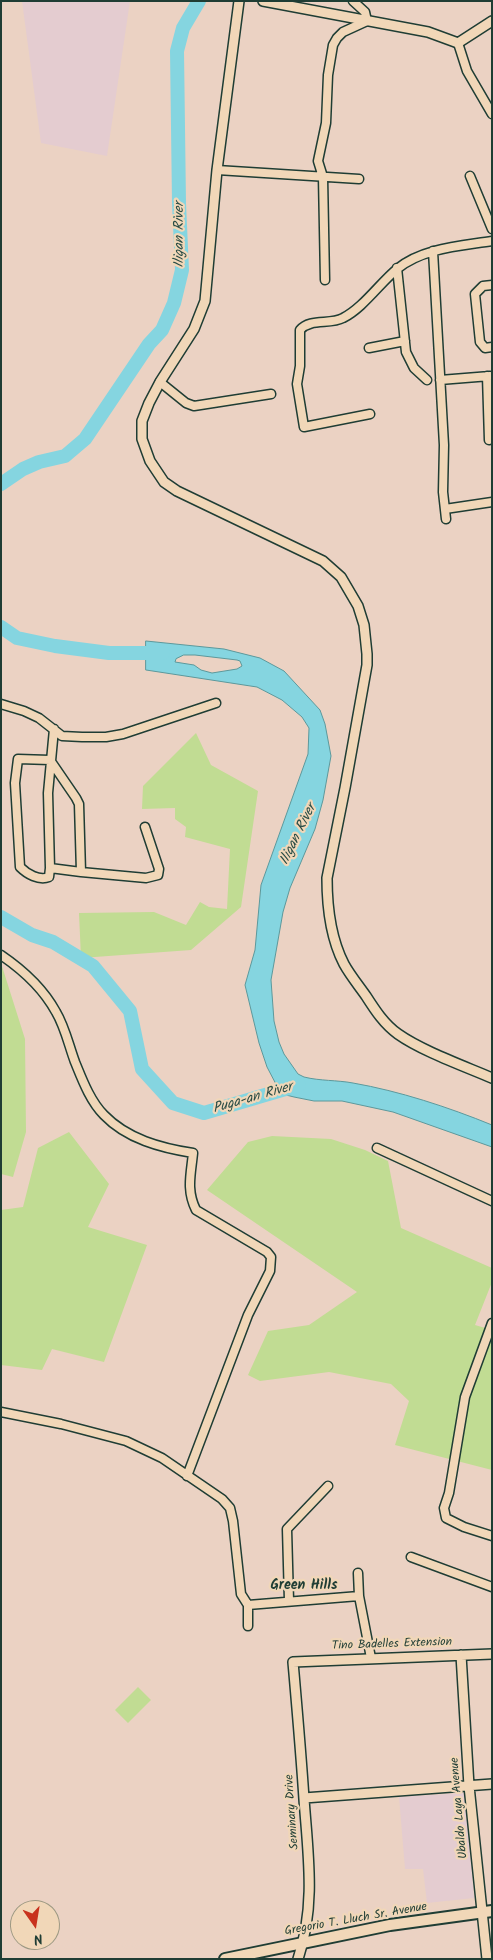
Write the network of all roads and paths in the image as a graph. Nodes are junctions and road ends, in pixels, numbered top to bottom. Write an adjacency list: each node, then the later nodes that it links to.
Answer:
1 (239, 1): 8 (street)
2 (263, 1): 5 (street)
3 (353, 1): 5 (street)
4 (492, 20): 6 (street)
5 (367, 21): 6 (street); 10 (street)
6 (458, 43): 7 (street)
7 (492, 114)
8 (217, 170): 10 (street); 24 (street)
9 (470, 176): 12 (street)
10 (323, 177): 11 (street); 16 (street)
11 (360, 179)
12 (492, 229)
13 (492, 241): 14 (street)
14 (433, 251): 15 (street); 23 (street)
15 (397, 268): 18 (street); 26 (street)
16 (325, 280)
17 (492, 285): 19 (street)
18 (405, 341): 20 (street); 22 (street)
19 (492, 347)
20 (369, 348)
21 (489, 376): 23 (street); 27 (street)
22 (427, 380)
23 (440, 380): 29 (street)
24 (160, 382): 25 (street); 39 (street)
25 (271, 394)
26 (370, 414)
27 (492, 439)
28 (492, 502): 29 (street)
29 (445, 509): 30 (street)
30 (446, 519)
31 (216, 703): 33 (street)
32 (1, 704): 33 (street)
33 (54, 729): 34 (street)
34 (50, 760): 36 (street); 36 (street); 37 (street)
35 (145, 827): 37 (street)
36 (50, 868): 37 (street)
37 (81, 872)
38 (1, 955): 44 (street)
39 (492, 1078)
40 (377, 1148): 41 (street)
41 (492, 1201)
42 (492, 1323): 46 (street)
43 (1, 1412): 44 (street)
44 (187, 1476): 52 (street)
45 (328, 1486): 51 (street)
46 (492, 1536)
47 (411, 1557): 49 (street)
48 (358, 1573): 50 (street)
49 (492, 1587)
50 (359, 1596): 51 (street); 56 (street)
51 (289, 1600): 52 (street)
52 (248, 1605): 53 (street)
53 (248, 1626)
54 (492, 1654): 55 (street, Tino Badelles Extension)
55 (460, 1655): 56 (street, Tino Badelles Extension); 59 (street, Ubaldo Laya Avenue)
56 (371, 1658): 57 (street, Tino Badelles Extension)
57 (293, 1662): 60 (street, Seminary Drive)
58 (492, 1784): 59 (street)
59 (470, 1786): 60 (street); 61 (street, Ubaldo Laya Avenue)
60 (304, 1798): 62 (street, Seminary Drive)
61 (487, 1911): 62 (main road, Gregorio T. Lluch Sr. Avenue); 65 (street, Ubaldo Laya Avenue)
62 (304, 1941): 63 (main road, Gregorio T. Lluch Sr. Avenue); 64 (street, Seminary Drive)
63 (225, 1959)
64 (298, 1959)
65 (487, 1959)

